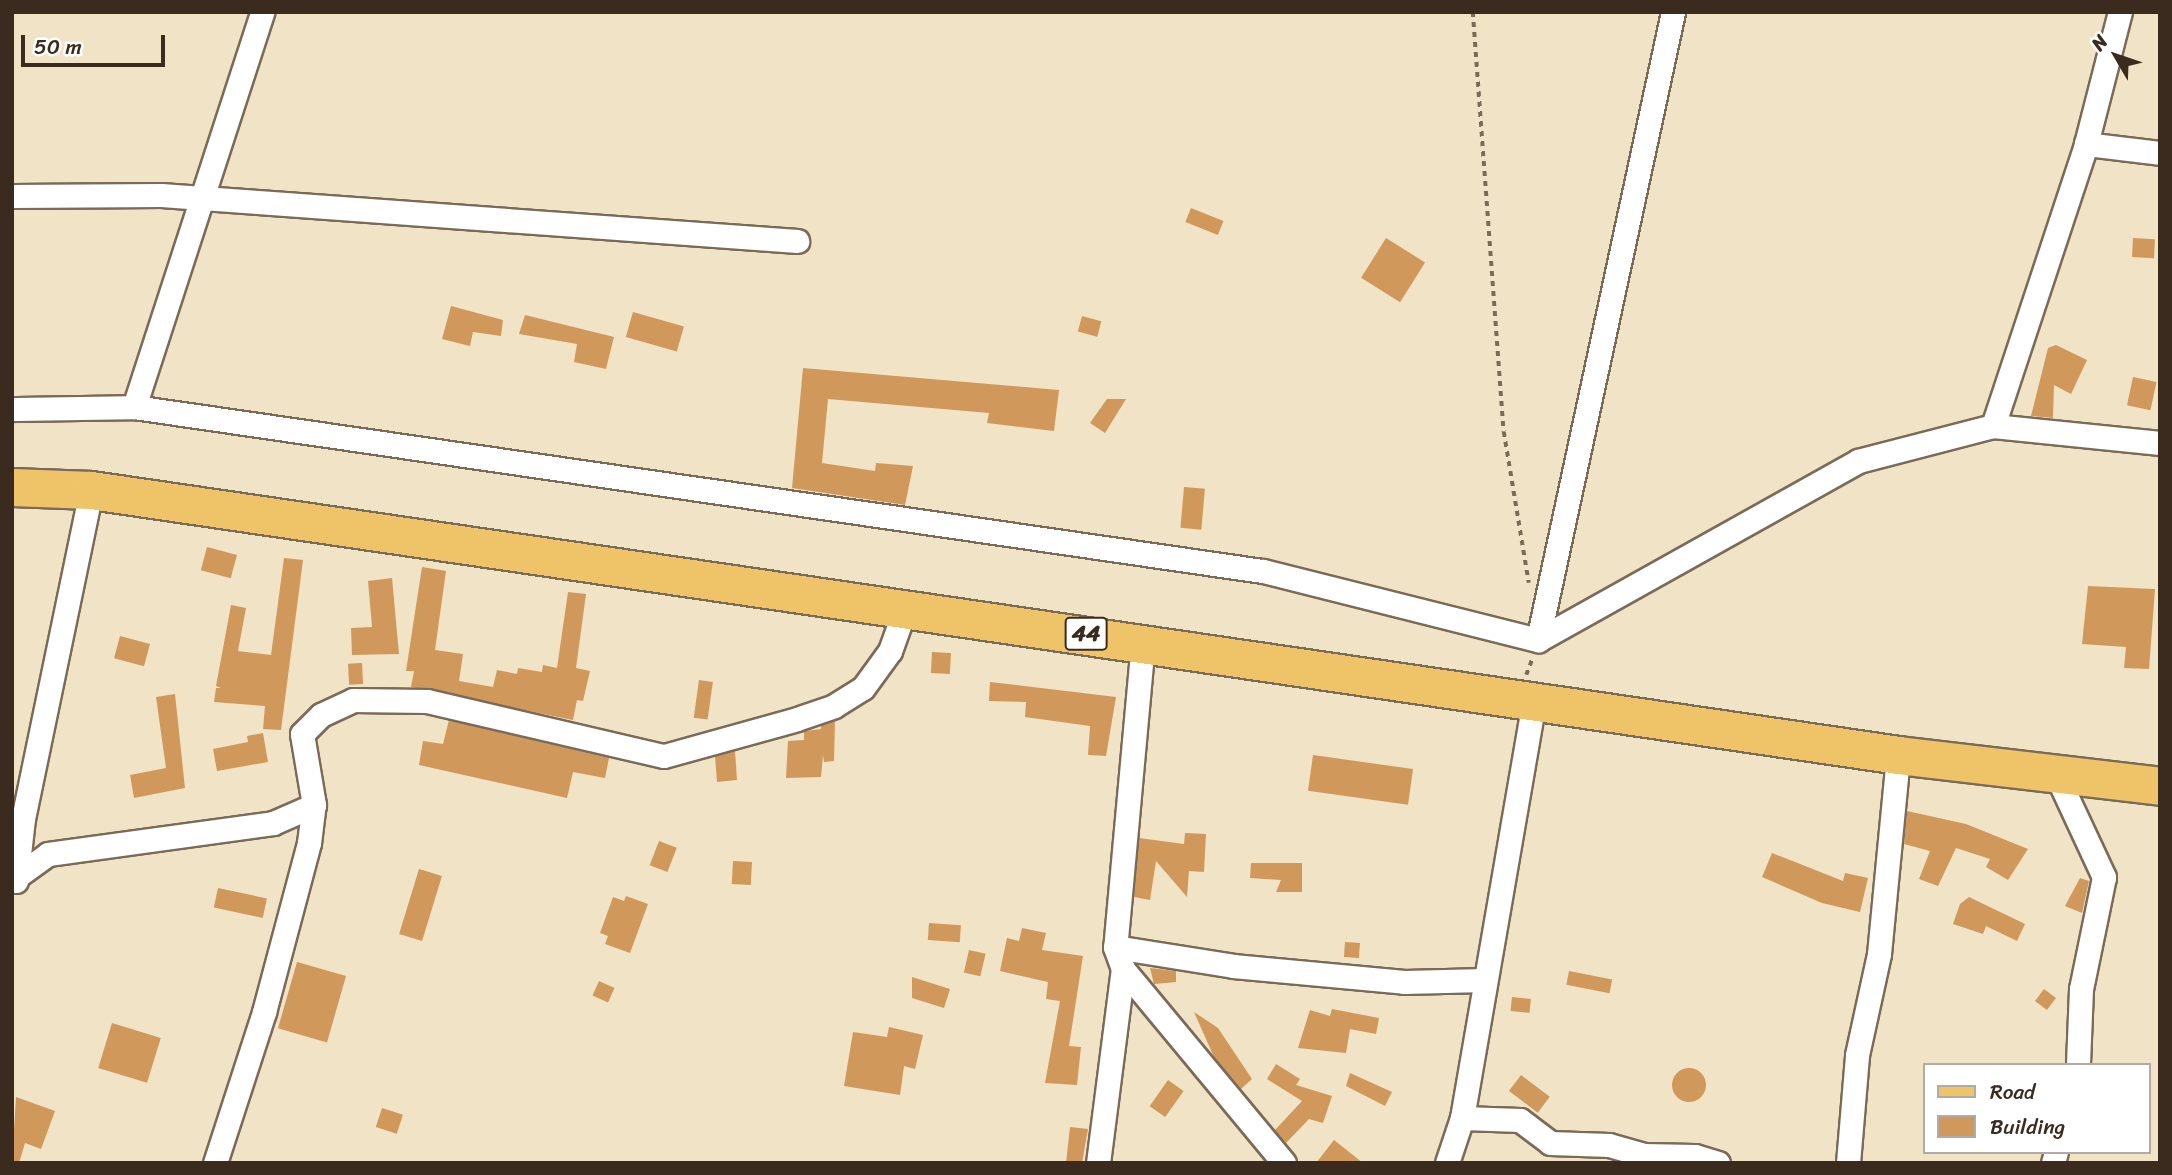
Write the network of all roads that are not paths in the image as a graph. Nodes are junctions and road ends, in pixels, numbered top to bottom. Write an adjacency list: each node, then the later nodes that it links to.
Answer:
1 (262, 12): 7 (street)
2 (1673, 12): 16 (street)
3 (2119, 12): 4 (street)
4 (2086, 144): 5 (street); 11 (street)
5 (2160, 153)
6 (12, 196): 7 (street)
7 (204, 198): 8 (street); 9 (street)
8 (797, 241)
9 (134, 407): 10 (street); 16 (street)
10 (12, 409)
11 (1993, 426): 12 (street); 16 (street)
12 (2160, 443)
13 (12, 487): 14 (main road, 44)
14 (91, 490): 15 (main road, 44); 23 (street)
15 (905, 609): 17 (main road, 44); 22 (street)
16 (1538, 640)
17 (1143, 642): 18 (main road, 44); 26 (street)
18 (1527, 698): 19 (main road, 44); 27 (street)
19 (1898, 755): 20 (main road, 44); 35 (street)
20 (2056, 774): 21 (main road, 44); 28 (street)
21 (2160, 786)
22 (314, 805): 24 (street); 30 (street)
23 (17, 819): 24 (street)
24 (16, 875): 25 (street)
25 (12, 892)
26 (1119, 958): 27 (street); 31 (street); 32 (street)
27 (1485, 980): 29 (street)
28 (2078, 1063)
29 (1462, 1118): 33 (street); 34 (street)
30 (215, 1163)
31 (1098, 1163)
32 (1284, 1163)
33 (1447, 1163)
34 (1718, 1163)
35 (1848, 1163)

